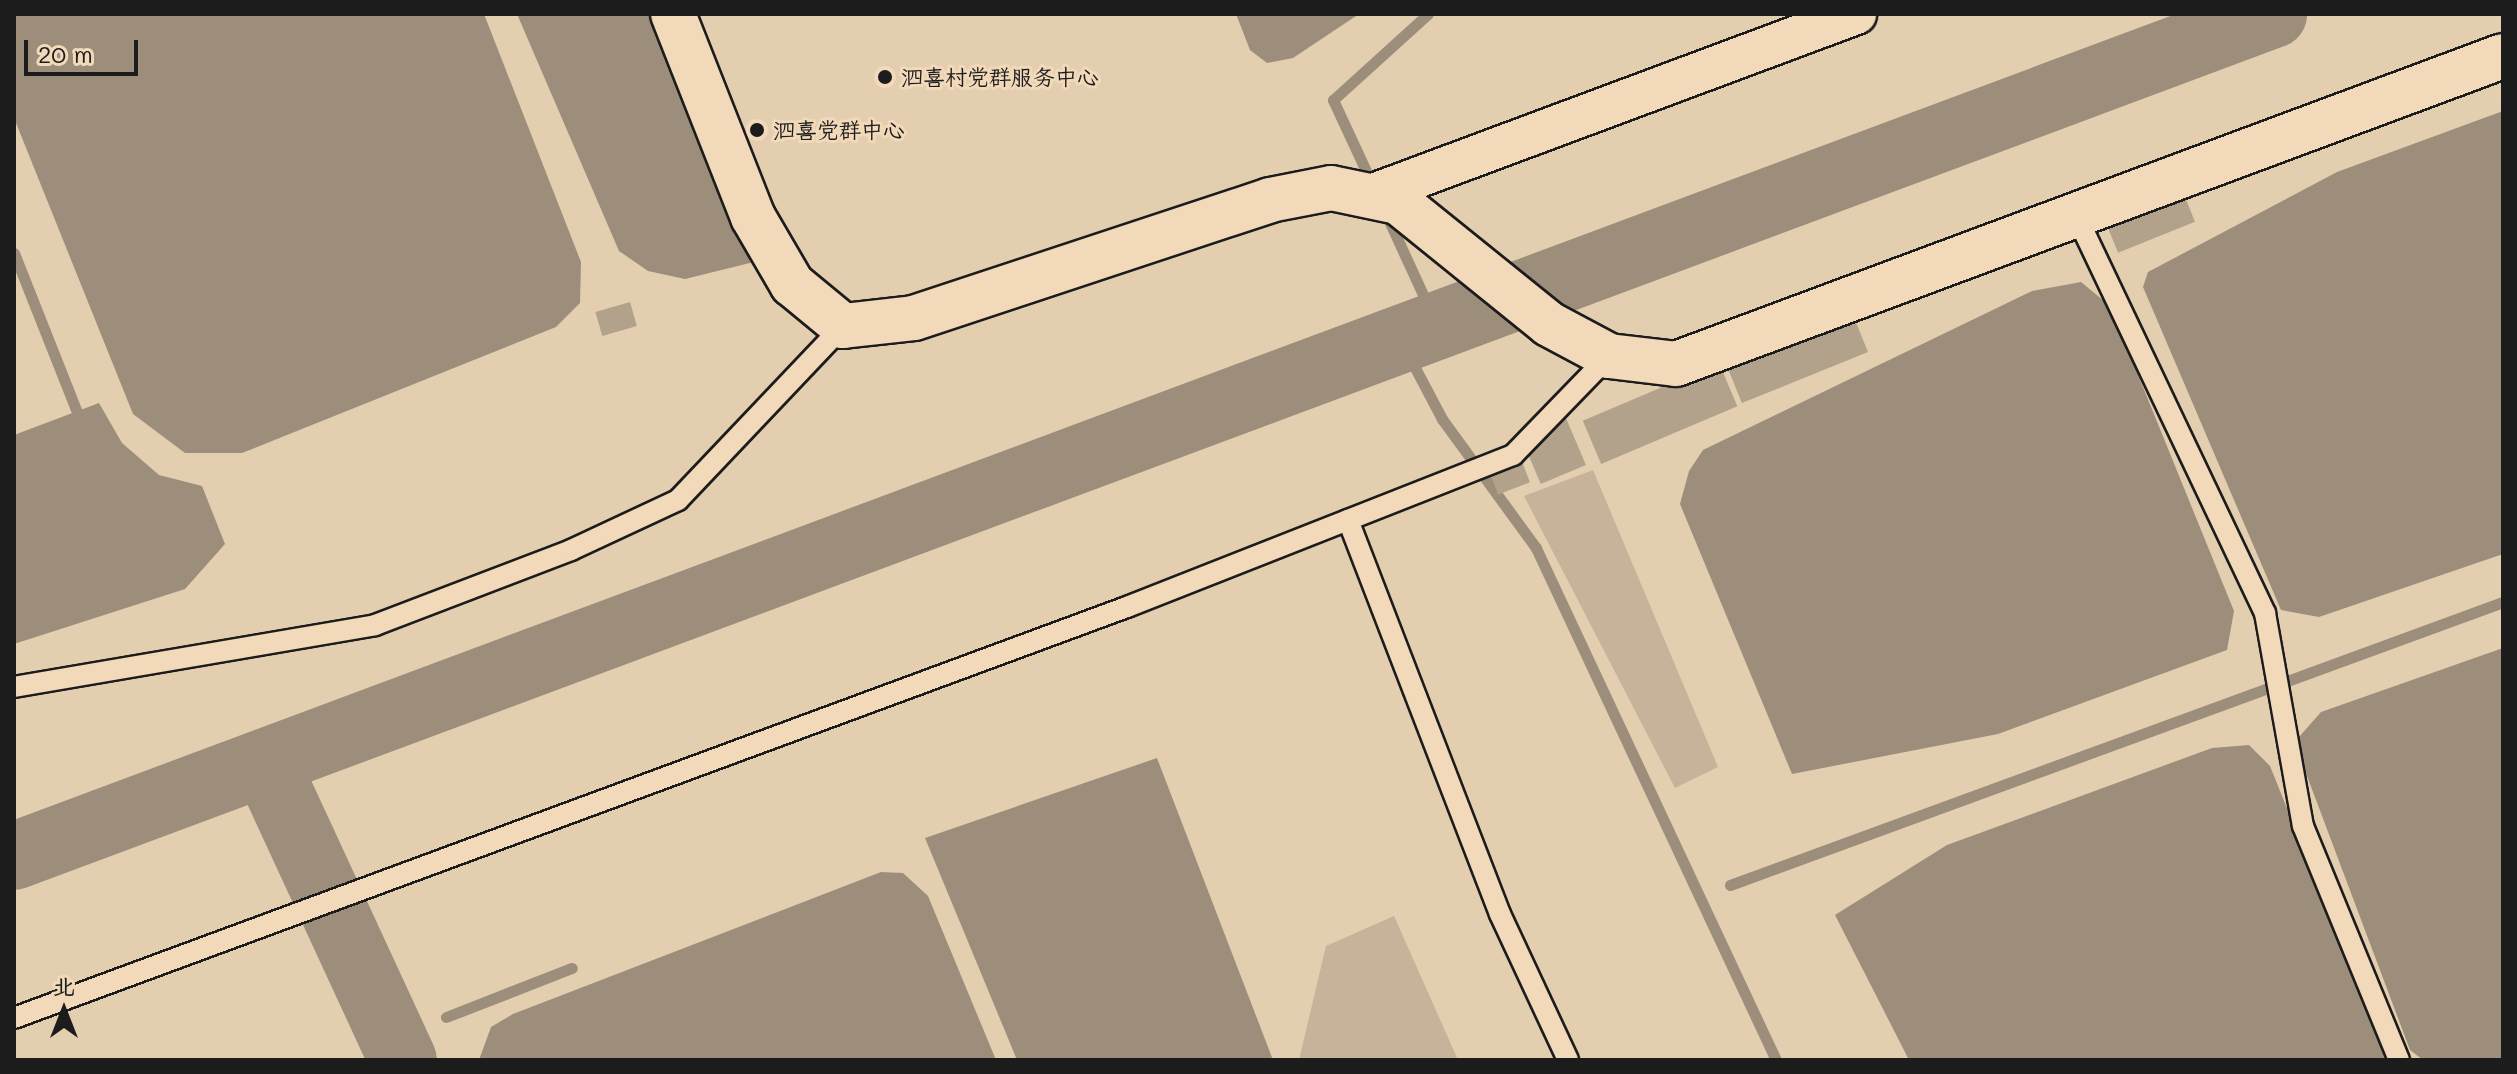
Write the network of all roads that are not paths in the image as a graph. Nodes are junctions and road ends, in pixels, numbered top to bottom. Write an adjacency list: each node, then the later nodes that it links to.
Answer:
1 (673, 14): 6 (street)
2 (1856, 14): 4 (street)
3 (2503, 56): 5 (street)
4 (1368, 196): 6 (street); 7 (street)
5 (2076, 215): 7 (street); 12 (lane)
6 (843, 326): 9 (lane)
7 (1609, 356): 8 (lane)
8 (1348, 520): 10 (lane); 11 (lane)
9 (14, 687)
10 (14, 1018)
11 (1568, 1060)
12 (2399, 1060)

